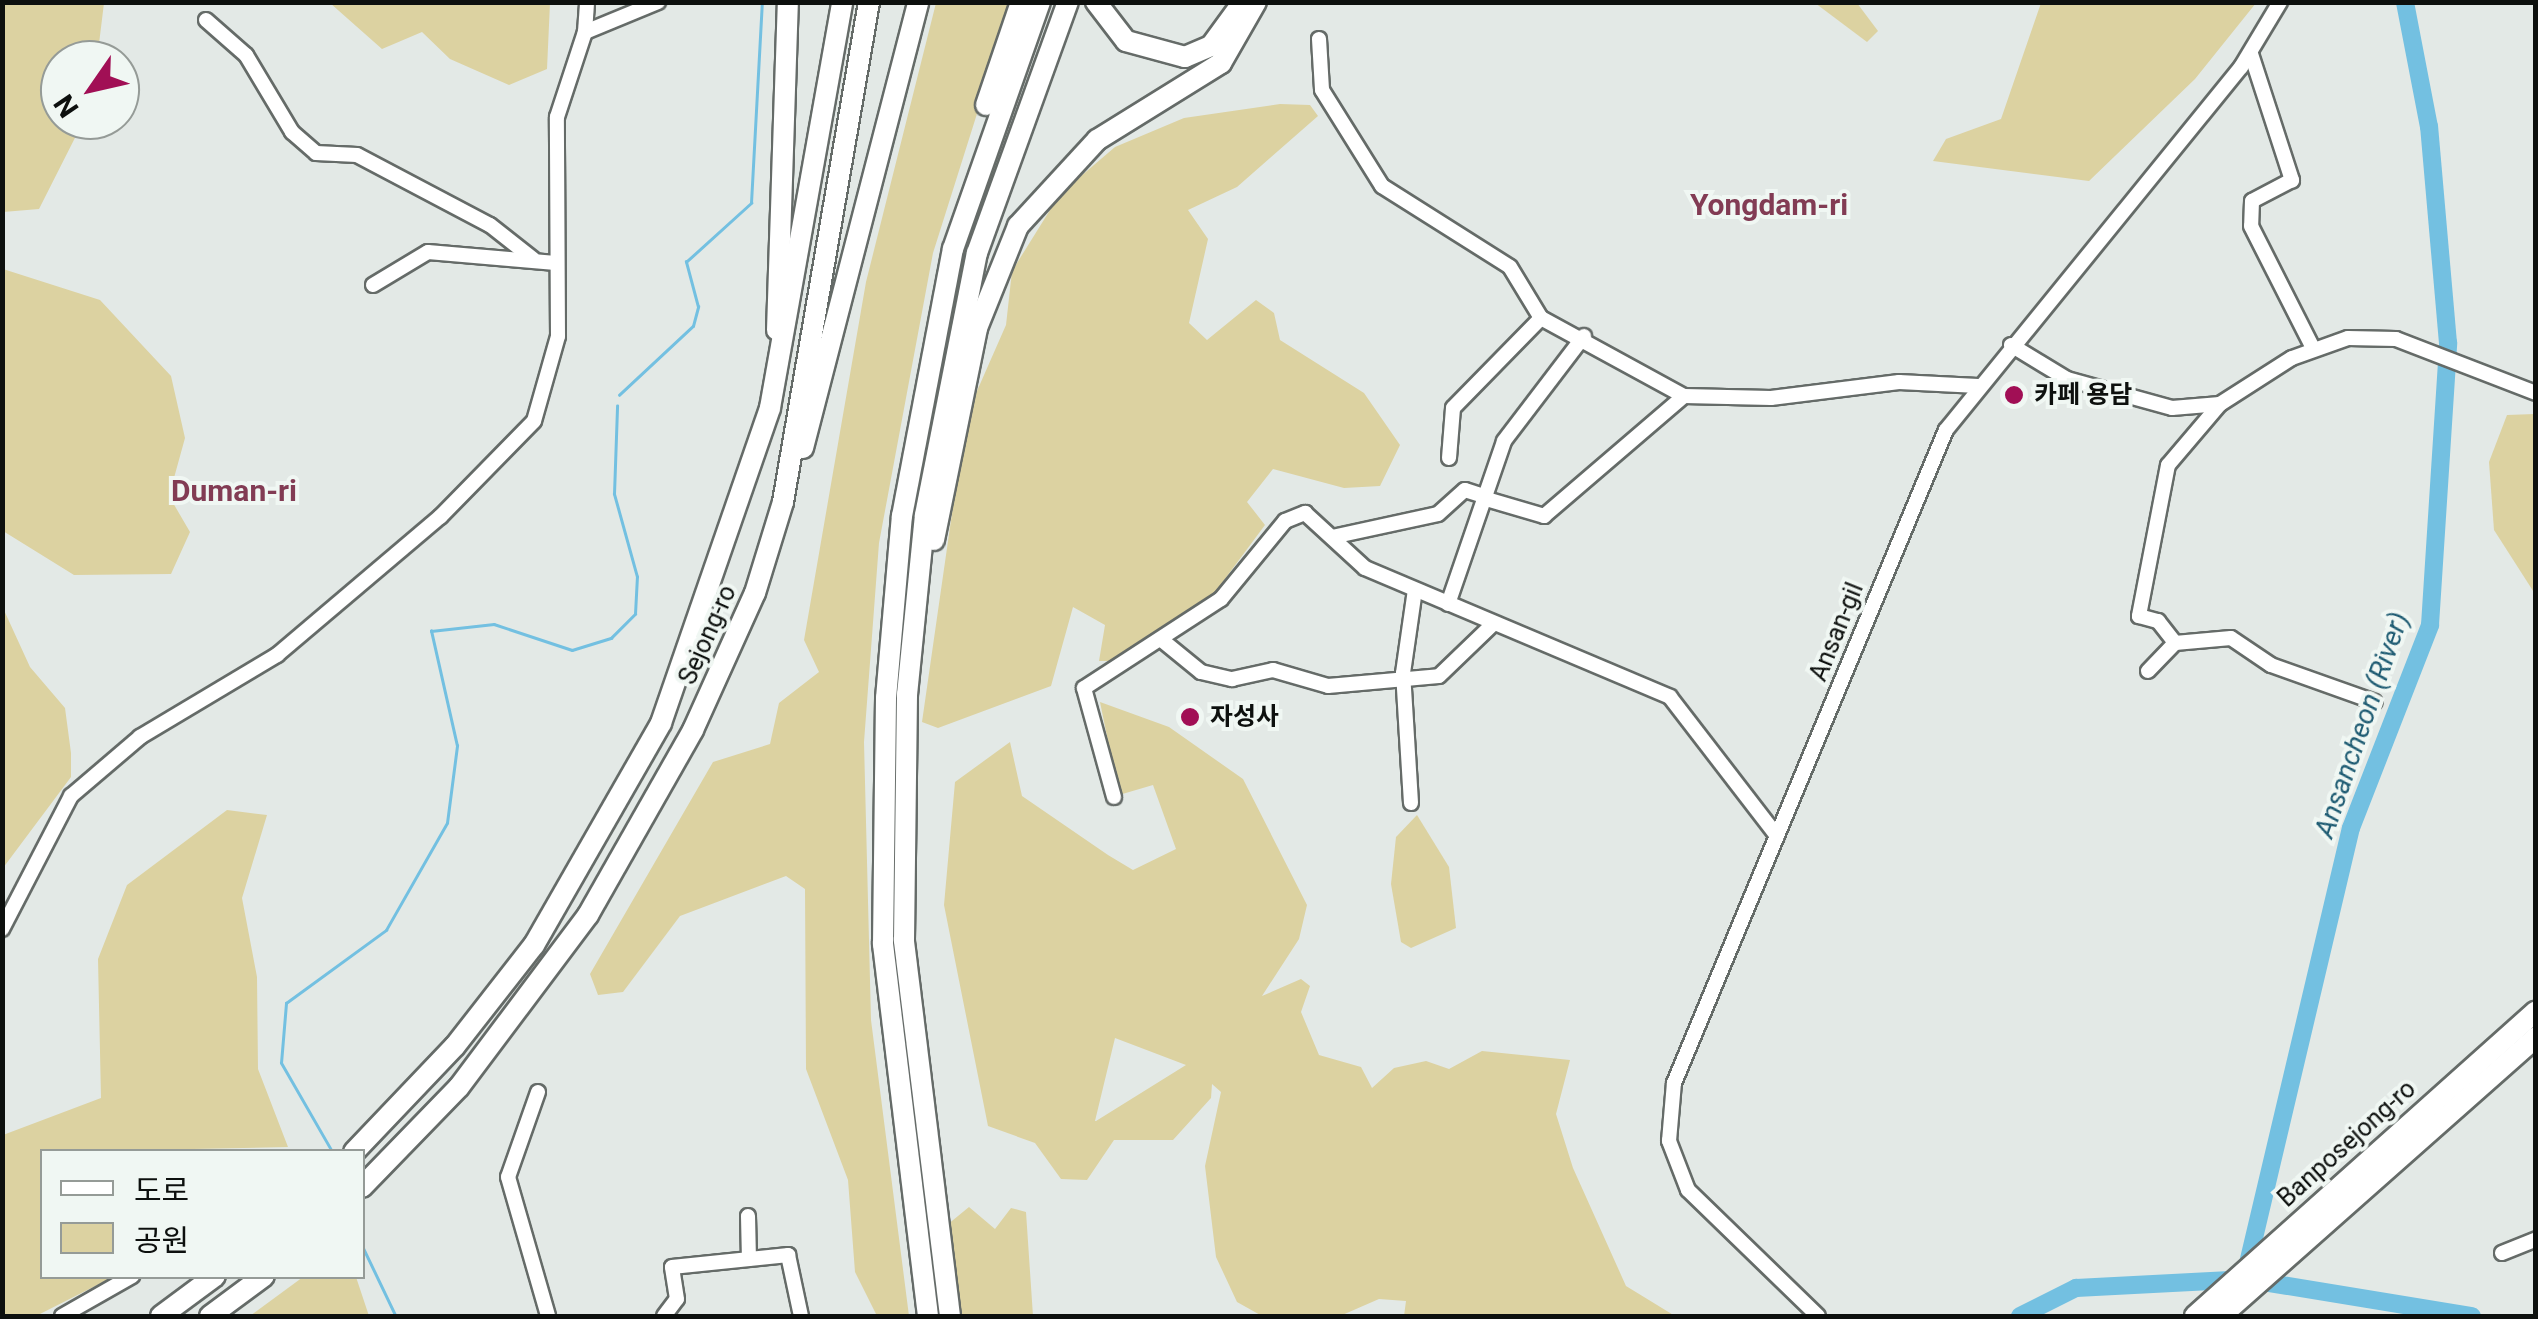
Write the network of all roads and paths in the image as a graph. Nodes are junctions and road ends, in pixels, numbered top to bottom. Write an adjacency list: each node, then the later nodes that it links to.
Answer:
1 (587, 2): 15 (street)
2 (658, 2): 15 (street)
3 (788, 2): 30 (highway)
4 (918, 2): 33 (highway)
5 (1021, 2): 18 (highway)
6 (1040, 2): 18 (highway)
7 (1068, 2): 42 (highway)
8 (1096, 2): 9 (highway)
9 (1243, 2)
10 (1256, 2): 42 (highway)
11 (2280, 2): 17 (street, Ansan-gil)
12 (841, 9): 30 (highway, Sejong-ro)
13 (867, 12): 33 (highway, Sejong-ro)
14 (206, 20): 19 (street)
15 (585, 32): 20 (street)
16 (1320, 39): 22 (street)
17 (2251, 54): 24 (street, Ansan-gil); 25 (street)
18 (953, 249): 71 (highway)
19 (533, 259): 20 (street); 21 (street)
20 (556, 263): 47 (street)
21 (373, 285)
22 (1542, 318): 23 (street); 31 (street)
23 (1584, 336): 28 (street); 32 (street)
24 (2011, 345): 26 (street, Ansan-gil); 29 (street)
25 (2312, 348): 27 (street); 29 (street)
26 (1978, 386): 28 (street); 46 (street, Ansan-gil)
27 (2536, 393)
28 (1684, 396): 32 (street)
29 (2220, 404): 39 (street)
30 (770, 408): 51 (highway, Sejong-ro)
31 (1450, 458)
32 (1483, 497): 34 (street); 36 (street)
33 (784, 502): 54 (highway, Sejong-ro)
34 (1332, 537): 35 (street); 38 (street)
35 (1414, 590): 36 (street); 41 (street)
36 (1448, 604): 37 (street)
37 (1493, 624): 41 (street); 46 (street)
38 (1163, 641): 41 (street); 44 (street)
39 (2175, 643): 40 (street); 43 (street)
40 (2148, 671)
41 (1404, 678): 45 (street)
42 (907, 695): 72 (highway)
43 (2375, 702)
44 (1114, 797)
45 (1411, 804)
46 (1777, 836): 73 (street, Ansan-gil)
47 (2, 928)
48 (2536, 1011): 55 (highway, Banposejong-ro)
49 (2536, 1037): 55 (highway, Banposejong-ro)
50 (538, 1092): 68 (street)
51 (375, 1132): 52 (street); 53 (highway, Sejong-ro)
52 (350, 1149)
53 (357, 1149)
54 (365, 1184)
55 (2326, 1208): 74 (highway, Banposejong-ro); 75 (highway, Banposejong-ro)
56 (748, 1216): 59 (street)
57 (2536, 1239): 58 (street)
58 (2502, 1252)
59 (749, 1259): 69 (street); 70 (street)
60 (127, 1279): 64 (street)
61 (211, 1279): 65 (highway)
62 (260, 1279): 66 (highway)
63 (262, 1279): 67 (highway)
64 (62, 1316)
65 (161, 1316)
66 (210, 1316)
67 (232, 1316)
68 (548, 1316)
69 (664, 1316)
70 (801, 1316)
71 (928, 1316)
72 (950, 1316)
73 (1818, 1316)
74 (2195, 1316)
75 (2222, 1316)

